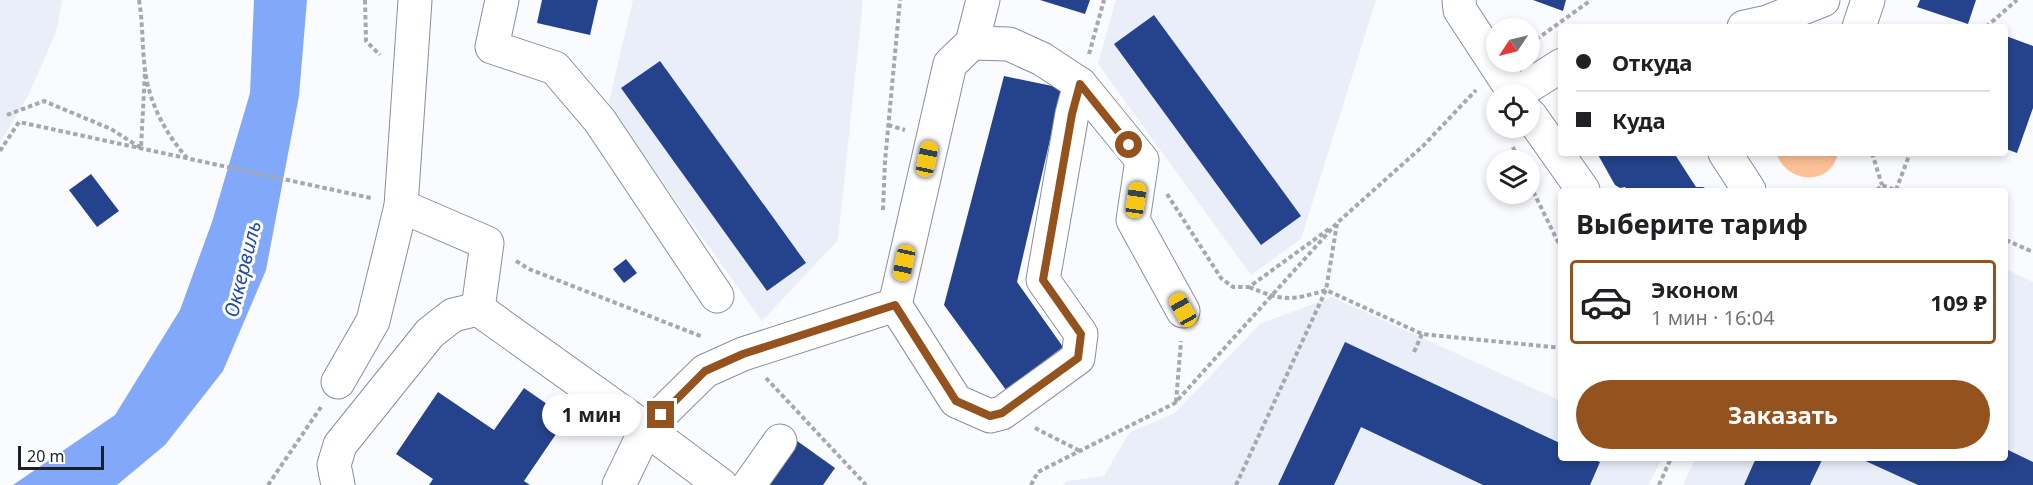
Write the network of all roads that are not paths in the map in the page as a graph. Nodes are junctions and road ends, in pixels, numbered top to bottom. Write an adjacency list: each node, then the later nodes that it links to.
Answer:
1 (415, 0): 20 (lane)
2 (502, 0): 21 (lane)
3 (983, 0): 9 (lane)
4 (1459, 0): 12 (lane)
5 (1823, 0): 7 (lane)
6 (1868, 0): 8 (lane)
7 (1758, 24)
8 (1860, 24)
9 (972, 43): 11 (lane); 22 (lane)
10 (1558, 68): 13 (lane)
11 (1080, 84): 22 (lane); 24 (lane)
12 (1509, 84)
13 (1532, 84)
14 (1540, 129): 15 (lane)
15 (1558, 155)
16 (1559, 156): 18 (lane)
17 (1727, 156): 19 (lane)
18 (1582, 188)
19 (1748, 188)
20 (401, 206): 23 (lane); 25 (lane)
21 (717, 296)
22 (895, 305): 26 (lane)
23 (478, 309): 26 (lane); 28 (lane)
24 (1183, 310)
25 (338, 382)
26 (646, 429): 29 (lane); 30 (lane)
27 (780, 441): 31 (lane)
28 (338, 485)
29 (620, 485)
30 (721, 485)
31 (749, 485)

